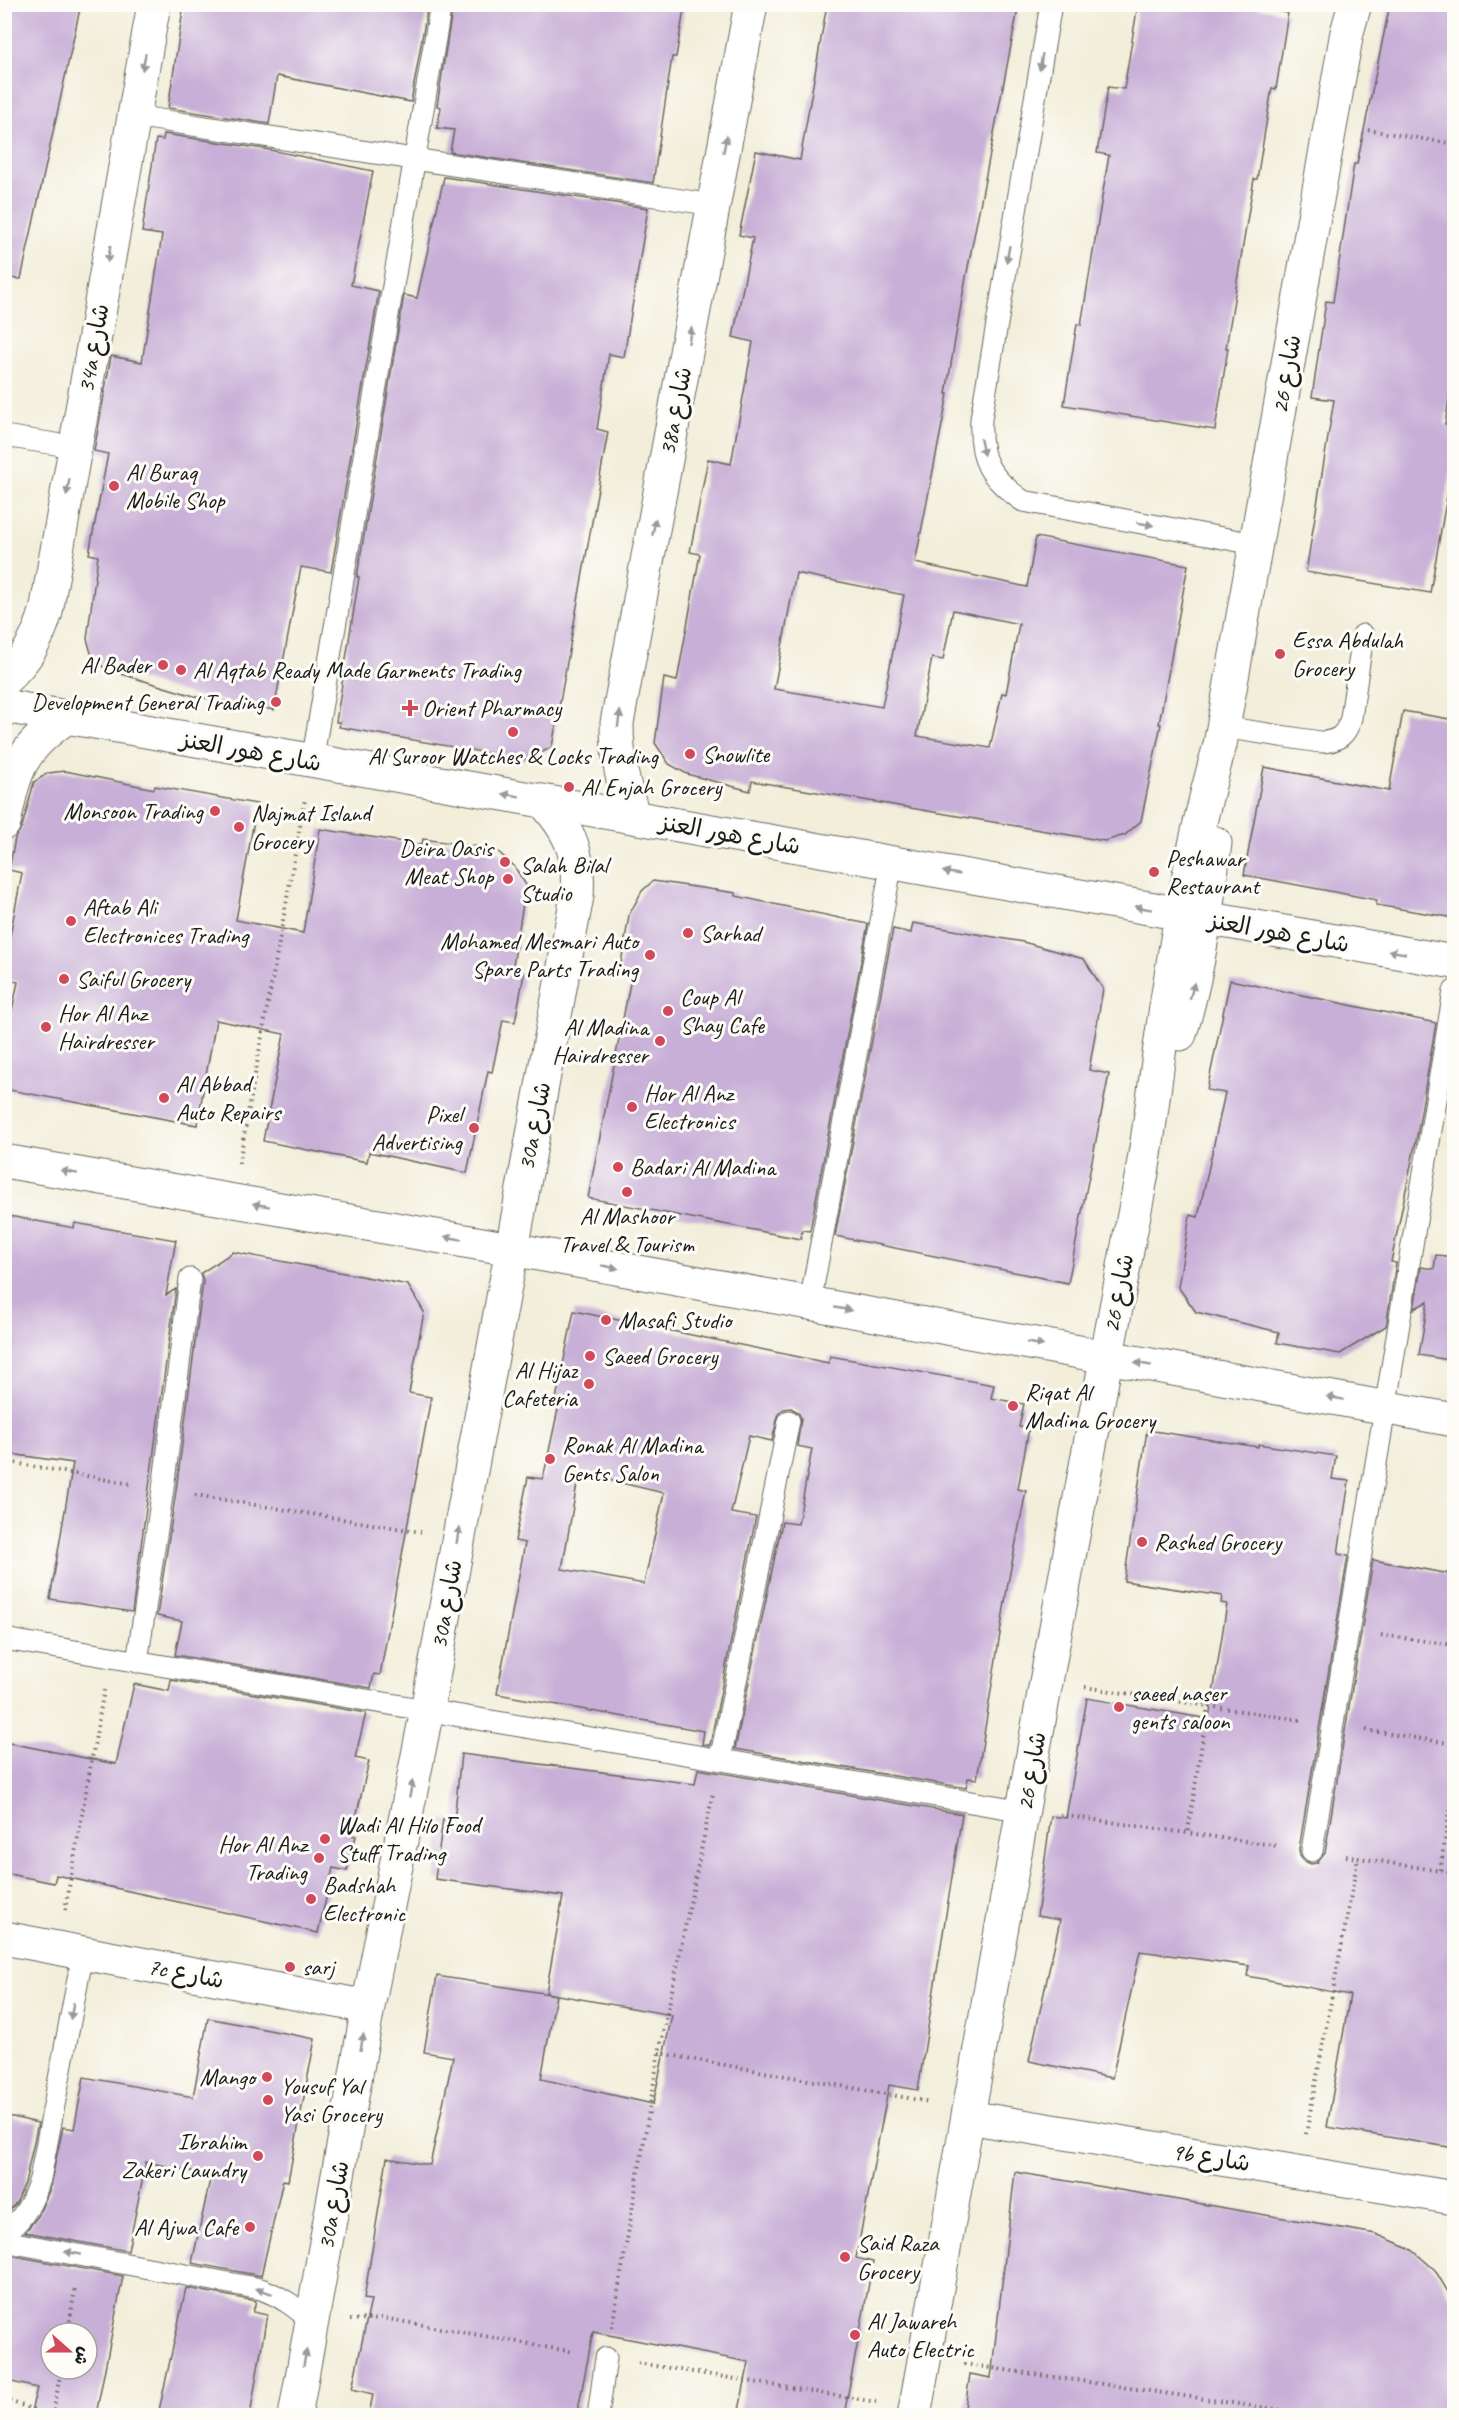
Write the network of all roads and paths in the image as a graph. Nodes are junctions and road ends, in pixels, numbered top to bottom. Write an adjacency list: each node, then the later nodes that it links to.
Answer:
1 (154, 4): 6 (street, 34a شارع, one-way to 6)
2 (441, 4): 9 (lane)
3 (751, 4): 10 (street, 38a شارع, one-way to 3)
4 (1051, 4): 13 (lane, one-way to 13)
5 (1355, 4): 7 (street, شارع 26)
6 (134, 116): 9 (lane); 12 (street, 34a شارع, one-way to 12)
7 (1331, 125): 8 (path); 13 (street, شارع 26)
8 (1455, 144)
9 (413, 158): 10 (lane); 19 (lane)
10 (714, 205): 21 (street, 38a شارع, one-way to 10)
11 (4, 436): 12 (lane)
12 (75, 447): 15 (street, 34a شارع, one-way to 15)
13 (1255, 544): 18 (street, شارع 26)
14 (1363, 635): 18 (lane)
15 (4, 680)
16 (4, 706): 17 (street, شارع هور العنز)
17 (67, 717): 19 (street, شارع هور العنز); 22 (street)
18 (1221, 736): 24 (street, شارع 26)
19 (312, 762): 20 (street, شارع هور العنز, one-way to 19); 28 (path)
20 (543, 801): 21 (street, شارع هور العنز); 29 (street, 30a شارع)
21 (634, 817): 23 (street, شارع هور العنز)
22 (4, 823)
23 (892, 862): 24 (street, شارع هور العنز, one-way to 23); 31 (lane)
24 (1193, 917): 25 (street, شارع هور العنز, one-way to 24); 32 (street, شارع 26)
25 (1455, 962)
26 (1455, 991): 33 (lane)
27 (4, 1161): 28 (street, one-way to 27)
28 (232, 1200): 29 (street, one-way to 28)
29 (511, 1249): 31 (street, one-way to 31); 38 (street, 30a شارع, one-way to 29)
30 (189, 1279): 37 (lane)
31 (810, 1303): 32 (street, one-way to 32)
32 (1106, 1357): 33 (street, one-way to 32); 44 (street, شارع 26)
33 (1385, 1408): 34 (street); 39 (lane)
34 (1455, 1420)
35 (789, 1421): 49 (lane)
36 (4, 1461): 37 (path)
37 (163, 1489): 38 (path); 43 (lane)
38 (458, 1538): 46 (street, 30a شارع)
39 (1349, 1632): 41 (path); 47 (lane)
40 (4, 1639): 42 (lane)
41 (1455, 1645)
42 (110, 1656): 43 (lane); 58 (path)
43 (137, 1662): 46 (lane)
44 (1047, 1681): 45 (path); 51 (street, شارع 26)
45 (1208, 1706): 47 (path); 52 (path)
46 (427, 1710): 49 (lane); 59 (street, 30a شارع, one-way to 46)
47 (1333, 1725): 48 (path); 53 (lane)
48 (1455, 1744)
49 (720, 1760): 51 (lane); 60 (path)
50 (1455, 1785): 55 (path)
51 (1024, 1811): 52 (path); 61 (street, شارع 26)
52 (1188, 1831): 53 (path)
53 (1312, 1851): 54 (path)
54 (1358, 1858): 55 (path); 62 (path)
55 (1440, 1870): 56 (path)
56 (1455, 1873)
57 (4, 1938): 58 (street, 7c شارع)
58 (70, 1951): 59 (street, 7c شارع); 64 (lane, one-way to 64)
59 (368, 2007): 68 (street, 30a شارع, one-way to 59)
60 (659, 2053): 61 (path); 69 (path)
61 (968, 2117): 62 (street, 9b شارع); 70 (street, شارع 26)
62 (1299, 2172): 63 (street, 9b شارع)
63 (1455, 2198)
64 (4, 2233)
65 (4, 2241): 66 (lane, one-way to 65)
66 (81, 2254): 67 (path); 68 (lane, one-way to 66)
67 (70, 2321)
68 (312, 2322): 74 (street, 30a شارع, one-way to 68)
69 (606, 2358): 75 (lane)
70 (924, 2358): 76 (street, شارع 26); 77 (path)
71 (59, 2381): 73 (path)
72 (4, 2399): 73 (path)
73 (52, 2415)
74 (295, 2415)
75 (598, 2415)
76 (914, 2415)
77 (1322, 2415)

